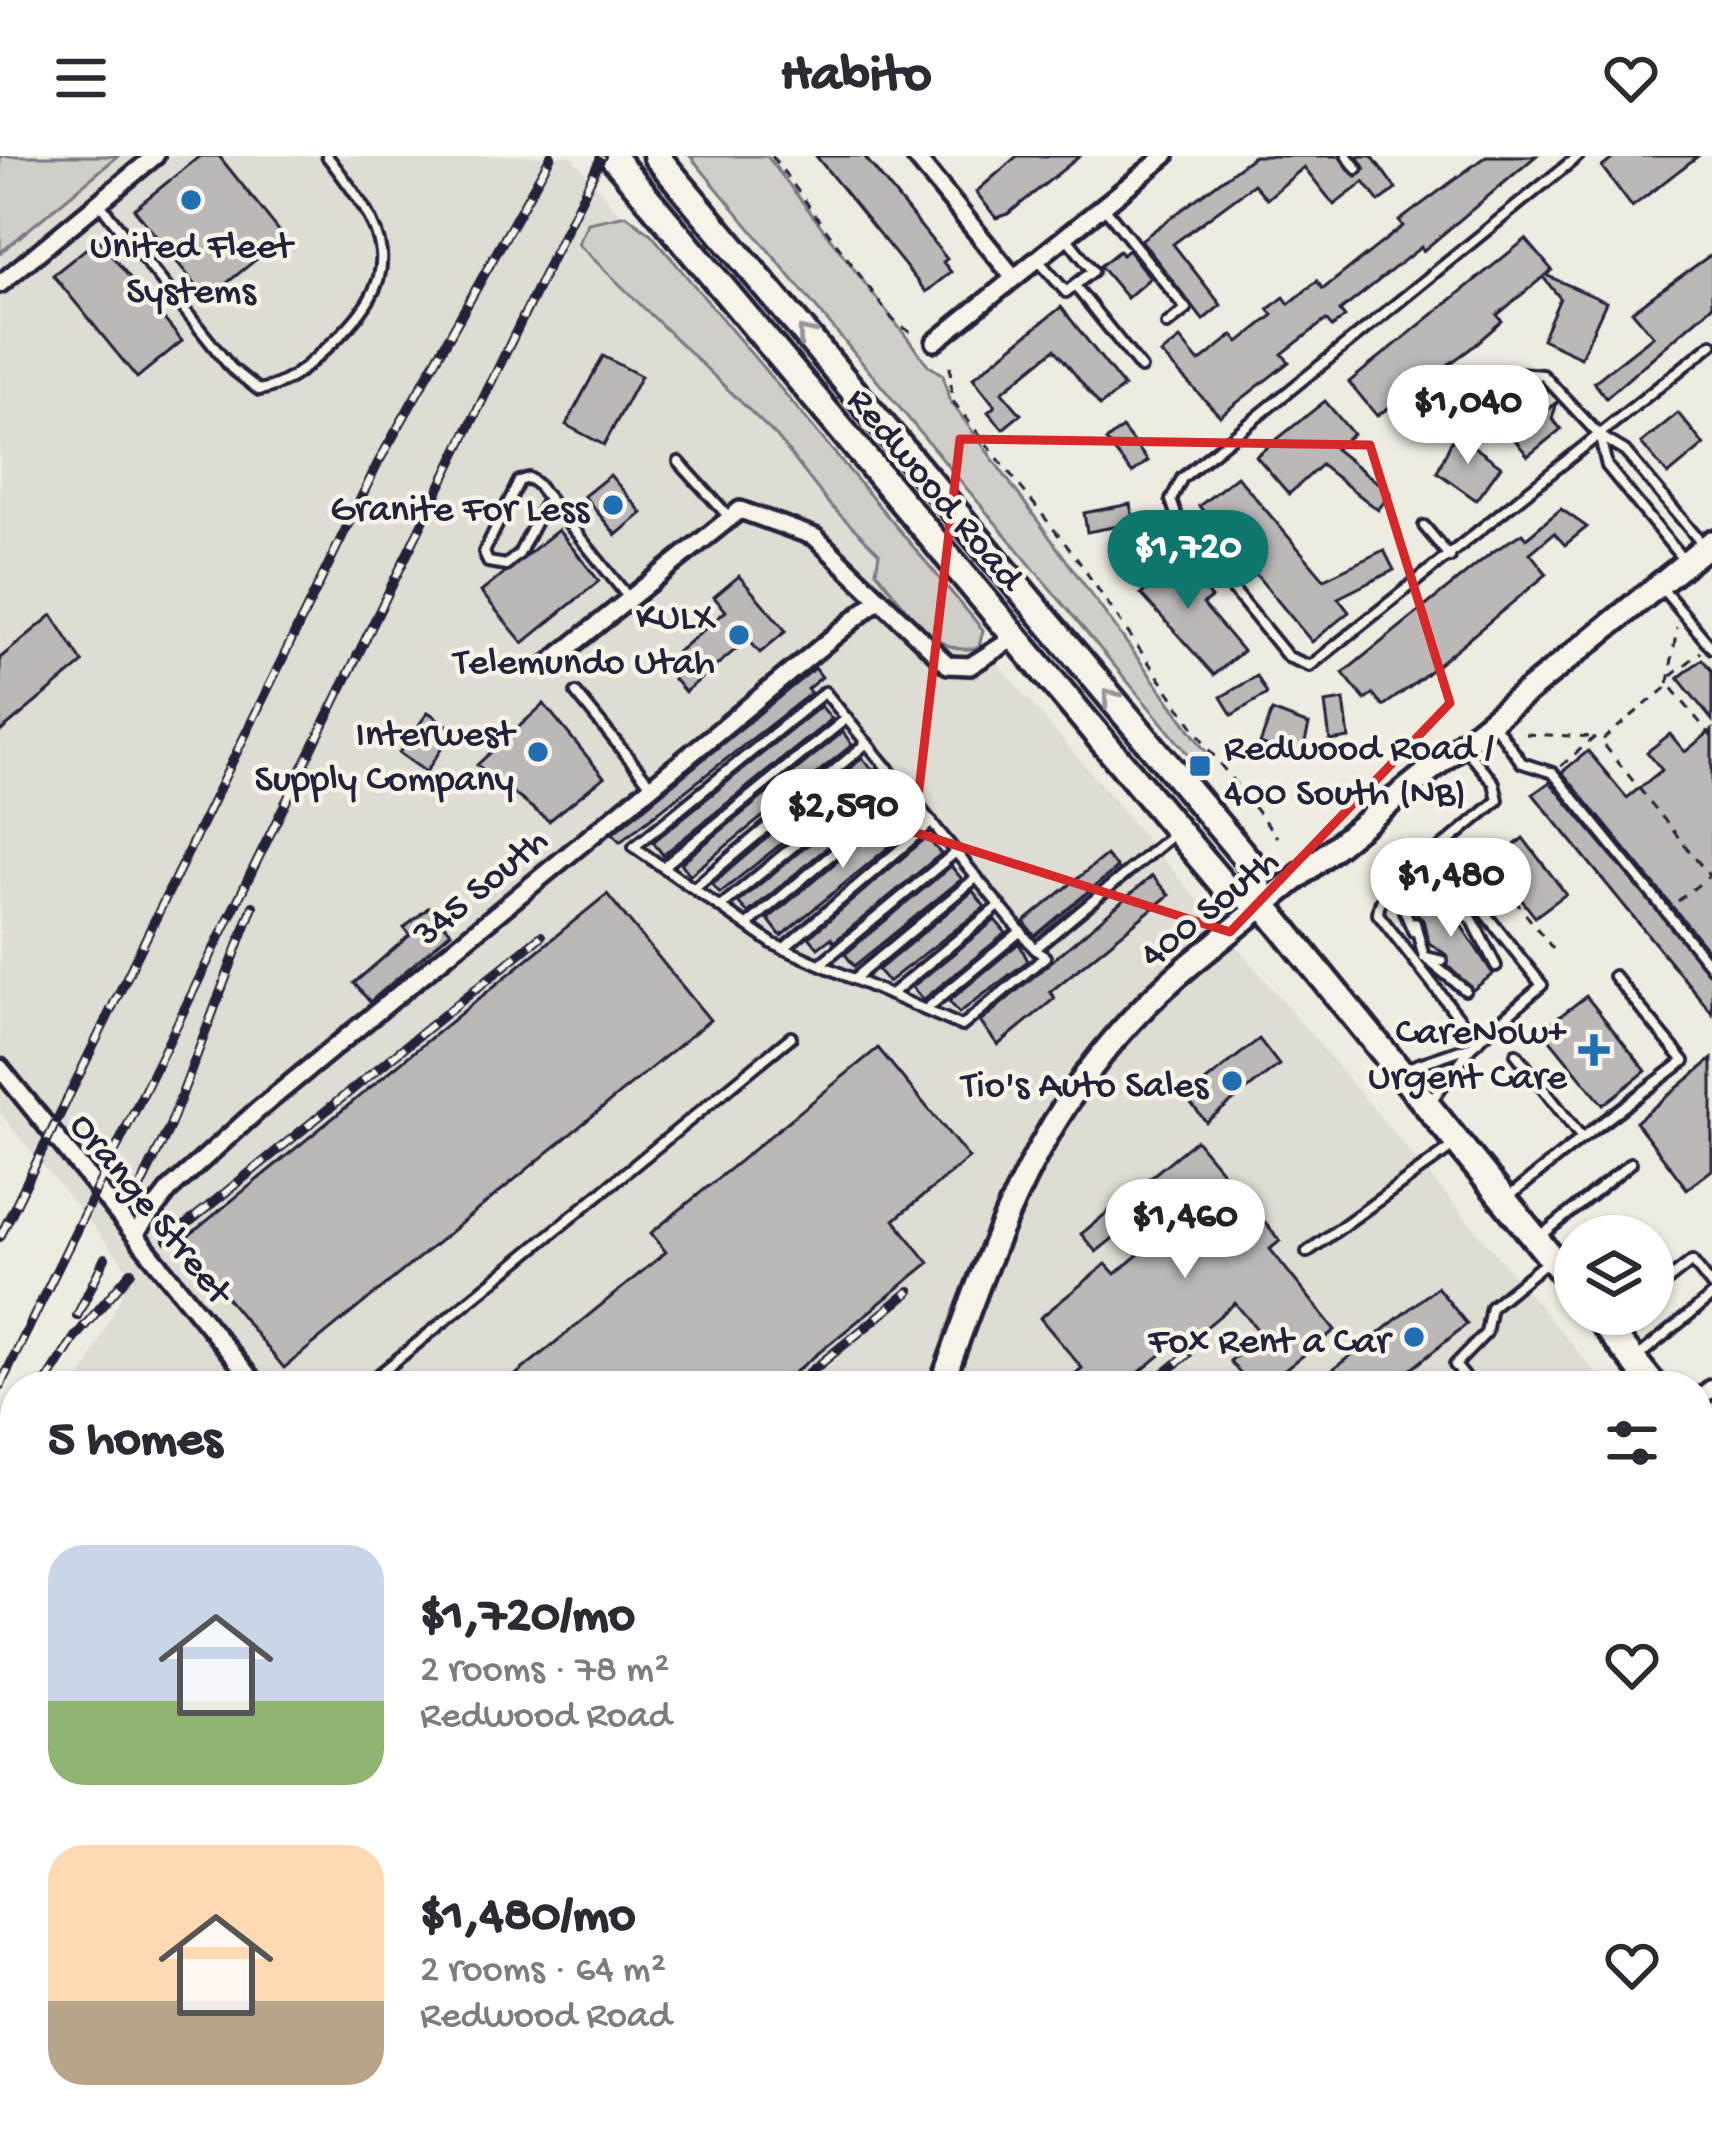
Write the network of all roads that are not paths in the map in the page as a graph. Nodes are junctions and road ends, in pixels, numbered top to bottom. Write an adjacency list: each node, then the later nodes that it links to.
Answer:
1 (155, 156): 10 (street)
2 (327, 156): 10 (lane)
3 (612, 156): 33 (main road, Redwood Road)
4 (915, 156): 14 (street)
5 (1165, 156): 11 (street)
6 (1347, 156): 9 (lane)
7 (1578, 156): 28 (lane)
8 (663, 165): 53 (main road, Redwood Road, one-way to 8)
9 (1357, 169)
10 (99, 202): 15 (street)
11 (1103, 206): 12 (street); 17 (lane)
12 (1066, 236): 13 (street); 16 (lane)
13 (1037, 259): 14 (street); 16 (lane)
14 (1014, 278): 18 (street)
15 (0, 284)
16 (1075, 286): 20 (lane)
17 (1167, 324)
18 (935, 342)
19 (1712, 344): 22 (lane)
20 (1142, 368)
21 (1467, 415): 22 (lane)
22 (1600, 436): 27 (lane); 28 (lane); 29 (lane)
23 (679, 462): 25 (lane)
24 (548, 498): 24 (lane); 31 (lane)
25 (729, 517): 31 (street); 32 (street)
26 (1424, 526): 28 (lane)
27 (1710, 543): 29 (street, 400 South)
28 (1450, 557)
29 (1686, 563): 30 (street, 400 South)
30 (1659, 584): 34 (lane); 38 (street, 400 South)
31 (629, 598): 35 (street)
32 (878, 600): 33 (street); 42 (street, 345 South)
33 (1017, 635): 45 (main road, Redwood Road)
34 (1707, 650)
35 (546, 666)
36 (576, 693): 42 (lane)
37 (847, 718): 39 (lane); 48 (lane); 48 (lane)
38 (1491, 721): 40 (street, 400 South); 72 (lane)
39 (868, 743): 41 (lane); 51 (lane)
40 (1462, 745): 47 (lane); 53 (street, 400 South)
41 (888, 768): 43 (lane); 55 (lane)
42 (650, 784): 89 (street, 345 South)
43 (908, 792): 44 (lane); 61 (lane)
44 (932, 822): 46 (lane); 65 (lane)
45 (1178, 830): 53 (main road, Redwood Road); 66 (lane)
46 (956, 851): 49 (lane); 70 (lane)
47 (1436, 852): 56 (lane); 68 (lane)
48 (663, 867): 51 (lane)
49 (977, 878): 54 (lane); 75 (lane)
50 (1436, 887): 59 (lane)
51 (693, 889): 55 (lane)
52 (1444, 900): 59 (lane)
53 (1264, 904): 83 (main road, Redwood Road); 100 (street, 400 South)
54 (1000, 905): 62 (lane); 77 (lane)
55 (720, 908): 61 (lane)
56 (1482, 911): 59 (lane); 80 (lane)
57 (1405, 912): 68 (lane)
58 (1459, 917): 59 (lane)
59 (1472, 919): 63 (lane); 67 (lane); 71 (lane)
60 (1414, 923): 68 (lane)
61 (746, 926): 65 (lane)
62 (1021, 931): 66 (lane); 78 (lane)
63 (1473, 936)
64 (1429, 941): 68 (lane)
65 (783, 949): 70 (lane)
66 (1035, 949): 78 (lane)
67 (1487, 954)
68 (1420, 960): 69 (lane); 74 (lane); 76 (lane); 80 (lane)
69 (1442, 961)
70 (820, 964): 75 (lane)
71 (1496, 966)
72 (1712, 968)
73 (1614, 976): 85 (lane)
74 (1456, 978)
75 (854, 979): 77 (lane)
76 (1465, 990)
77 (890, 995): 78 (lane)
78 (925, 1010)
79 (791, 1037): 99 (lane)
80 (1474, 1044): 83 (lane); 84 (lane)
81 (1516, 1054): 85 (lane)
82 (0, 1068): 89 (street, Orange Street)
83 (1400, 1071): 84 (main road, Redwood Road)
84 (1429, 1105): 86 (main road, Redwood Road)
85 (1582, 1138): 88 (lane)
86 (1458, 1142): 88 (main road, Redwood Road); 91 (lane)
87 (1631, 1163): 90 (lane)
88 (1504, 1200): 90 (main road, Redwood Road)
89 (135, 1234): 98 (street, Orange Street)
90 (1544, 1249): 92 (main road, Redwood Road); 101 (lane)
91 (1307, 1252)
92 (1554, 1262)
93 (1674, 1275): 94 (lane)
94 (1712, 1286)
95 (1712, 1296): 97 (lane)
96 (1619, 1335): 97 (main road)
97 (1634, 1360): 102 (main road)
98 (245, 1371)
99 (383, 1371)
100 (947, 1371)
101 (1460, 1371)
102 (1642, 1371)

